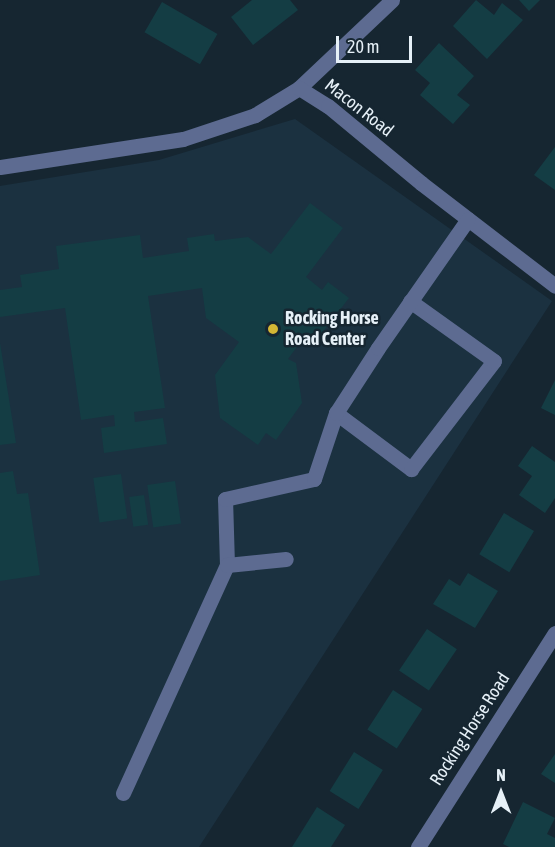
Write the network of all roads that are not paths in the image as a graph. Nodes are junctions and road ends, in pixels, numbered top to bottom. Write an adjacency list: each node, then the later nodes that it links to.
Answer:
1 (392, 0): 2 (street)
2 (299, 88): 3 (street, Macon Road); 4 (street, Macon Road)
3 (0, 167)
4 (468, 219): 5 (street, Macon Road); 6 (street)
5 (555, 286)
6 (410, 301): 7 (street); 7 (street)
7 (336, 413): 9 (street)
8 (286, 559): 9 (street)
9 (226, 566): 11 (street)
10 (555, 633): 12 (street, Rocking Horse Road)
11 (123, 793)
12 (418, 847)

